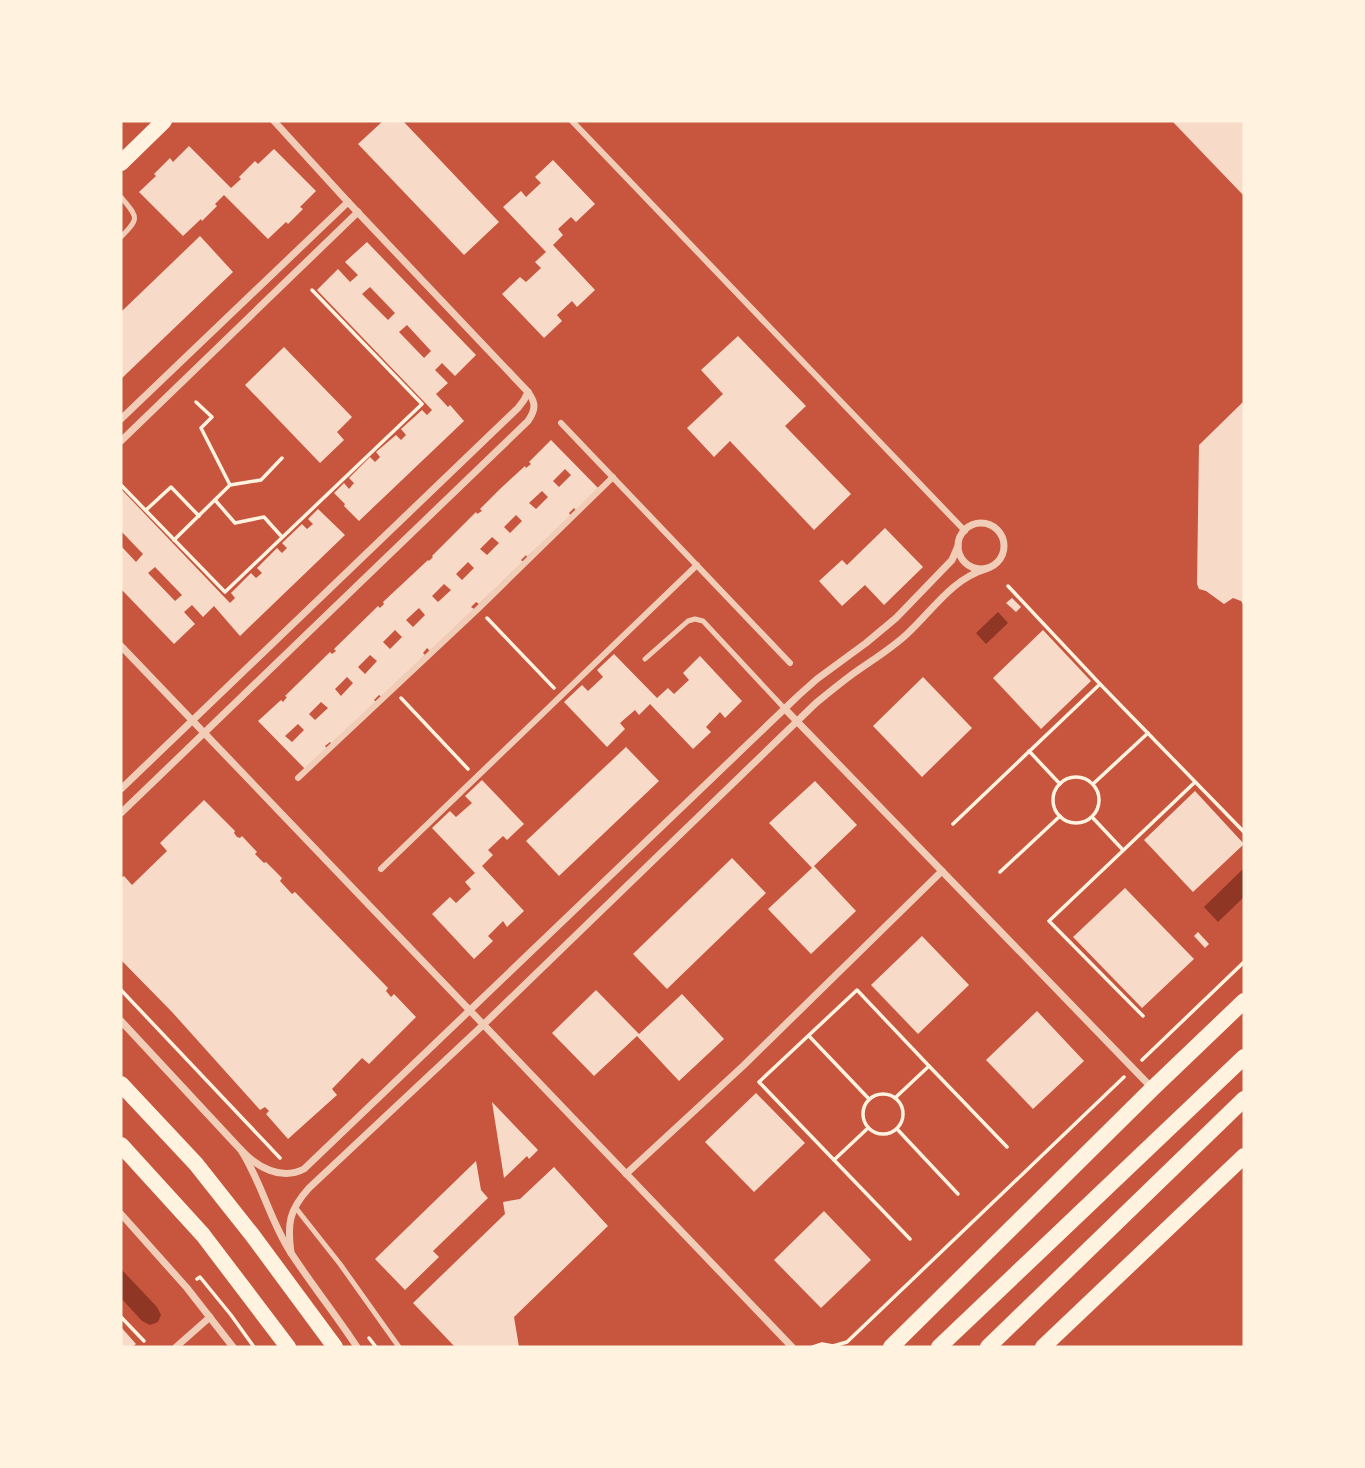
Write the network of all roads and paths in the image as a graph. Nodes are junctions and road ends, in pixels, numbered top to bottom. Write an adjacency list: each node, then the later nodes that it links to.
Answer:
1 (164, 121): 4 (main road)
2 (274, 121): 6 (street)
3 (572, 121): 22 (street)
4 (121, 163)
5 (121, 197): 8 (lane)
6 (348, 202): 7 (street); 12 (street)
7 (358, 212): 10 (street); 14 (street)
8 (121, 237)
9 (312, 290): 23 (path)
10 (528, 391): 37 (street); 39 (street)
11 (196, 402): 18 (path)
12 (121, 419)
13 (561, 424): 16 (street)
14 (121, 441)
15 (282, 458): 18 (path)
16 (613, 477): 26 (street); 29 (street)
17 (121, 485): 20 (path)
18 (230, 485): 19 (path)
19 (215, 500): 21 (path); 23 (path)
20 (146, 510): 21 (path); 24 (path)
21 (199, 516): 24 (path)
22 (965, 531): 25 (street); 27 (street)
23 (282, 537): 24 (path)
24 (174, 540)
25 (958, 546): 27 (street); 36 (street)
26 (697, 565): 32 (street); 35 (street)
27 (986, 569): 38 (street)
28 (1008, 586): 33 (path)
29 (478, 609): 34 (street); 35 (path)
30 (121, 646): 37 (street)
31 (645, 659): 36 (lane)
32 (790, 663)
33 (1100, 684): 40 (path); 41 (path)
34 (392, 689): 42 (street); 43 (path)
35 (562, 696): 43 (street)
36 (785, 709): 38 (street); 60 (street)
37 (192, 720): 39 (street); 47 (street)
38 (797, 721): 55 (street); 63 (street)
39 (204, 733): 48 (street); 60 (street)
40 (1148, 733): 44 (path); 46 (path)
41 (1029, 751): 45 (path); 51 (path)
42 (298, 778)
43 (476, 778): 54 (street)
44 (1195, 782): 52 (path); 53 (path)
45 (1060, 784): 46 (path); 49 (path)
46 (1093, 784): 50 (path)
47 (121, 789)
48 (121, 813)
49 (1060, 816): 50 (path); 56 (path)
50 (1092, 817): 53 (path)
51 (953, 824)
52 (1244, 832)
53 (1123, 849): 61 (path)
54 (381, 869)
55 (942, 871): 70 (street); 82 (street)
56 (1000, 872)
57 (1244, 962): 66 (path)
58 (121, 990): 80 (path)
59 (1244, 1001): 70 (main road)
60 (471, 1011): 63 (street); 78 (street)
61 (1143, 1016)
62 (121, 1021): 78 (street)
63 (483, 1025): 82 (street); 84 (street)
64 (809, 1036): 67 (path); 72 (path); 81 (path)
65 (1244, 1057): 102 (main road)
66 (1140, 1061)
67 (929, 1066): 71 (path); 77 (path)
68 (1125, 1076): 100 (path)
69 (121, 1084): 96 (main road)
70 (1152, 1089): 101 (main road)
71 (895, 1097): 72 (path); 75 (path)
72 (869, 1099): 74 (path)
73 (1244, 1099): 103 (main road)
74 (868, 1128): 75 (path); 81 (path)
75 (897, 1129): 83 (path)
76 (121, 1145): 95 (main road)
77 (1007, 1147)
78 (241, 1150): 87 (street)
79 (1244, 1156): 104 (main road)
80 (280, 1157)
81 (833, 1161): 86 (path)
82 (626, 1174): 99 (street)
83 (958, 1194)
84 (295, 1207): 87 (street); 98 (lane)
85 (121, 1213): 88 (street)
86 (910, 1239)
87 (291, 1253): 97 (street)
88 (187, 1287): 90 (street); 94 (path)
89 (121, 1317): 91 (path)
90 (210, 1317): 92 (street); 93 (street)
91 (144, 1341)
92 (176, 1347)
93 (233, 1347)
94 (254, 1347)
95 (288, 1347)
96 (335, 1347)
97 (357, 1347)
98 (399, 1347)
99 (792, 1347)
100 (813, 1347)
101 (891, 1347)
102 (939, 1347)
103 (988, 1347)
104 (1043, 1347)

